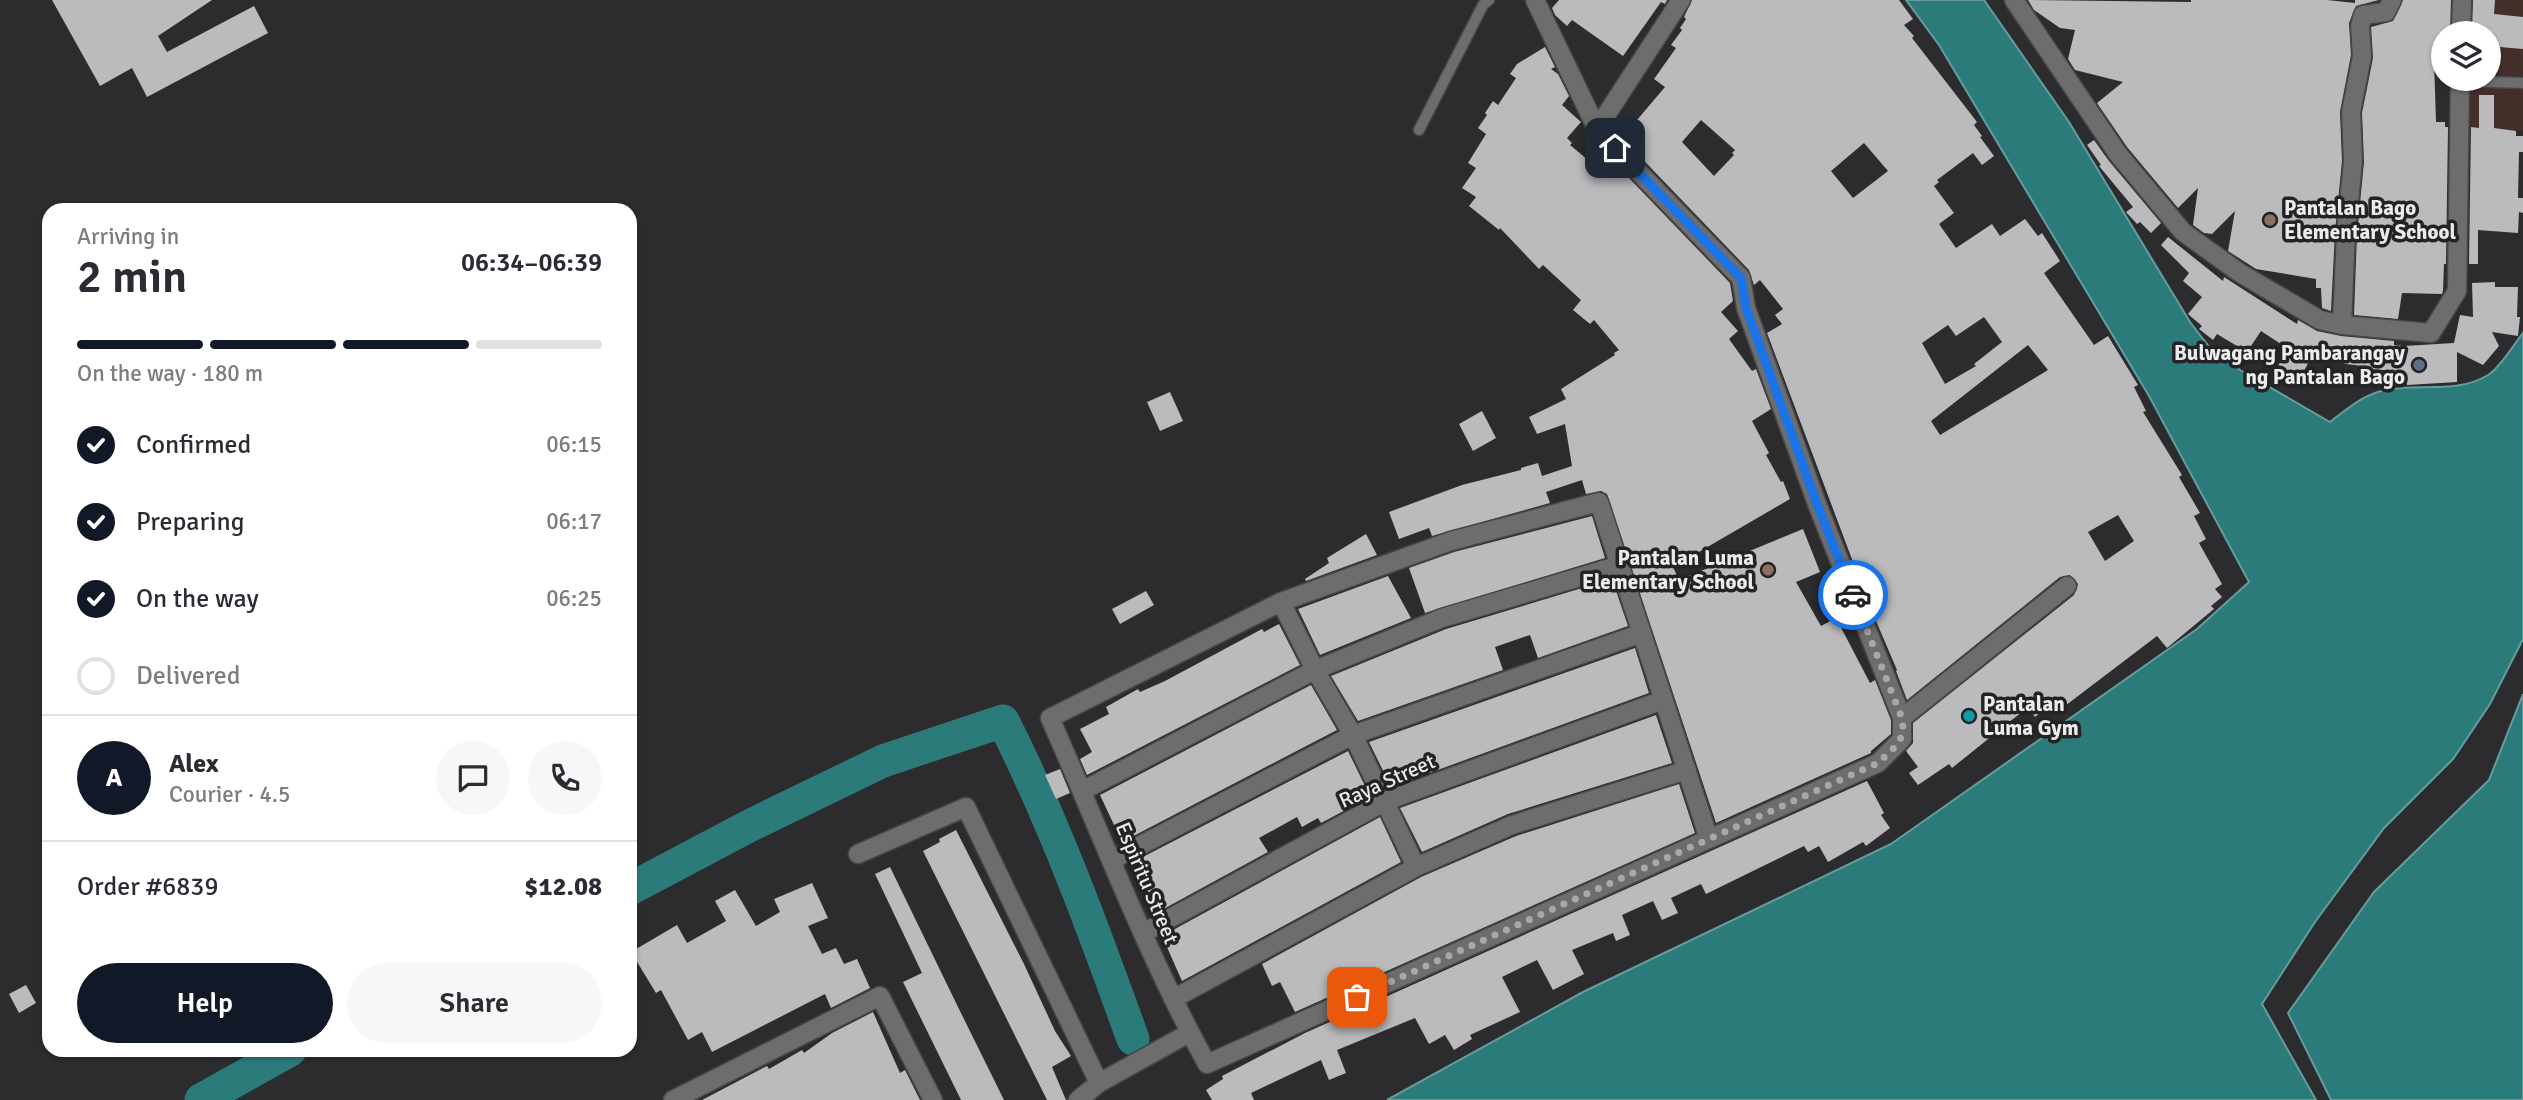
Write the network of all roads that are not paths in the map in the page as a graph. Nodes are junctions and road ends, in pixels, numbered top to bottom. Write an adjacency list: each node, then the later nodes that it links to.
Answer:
1 (1489, 0): 12 (lane)
2 (1535, 0): 11 (street)
3 (1681, 0): 11 (street)
4 (2014, 0): 13 (street)
5 (2392, 0): 13 (street)
6 (2462, 0): 7 (street)
7 (2461, 21)
8 (2501, 81): 9 (lane)
9 (2523, 82)
10 (2460, 91): 13 (street)
11 (1597, 129): 20 (street)
12 (1419, 130)
13 (2342, 325)
14 (1620, 565): 16 (street); 17 (street); 18 (street)
15 (2067, 586): 20 (street)
16 (1282, 602): 18 (street); 23 (street, Espiritu Street)
17 (1642, 633): 19 (street); 21 (street)
18 (1315, 670): 21 (street); 23 (street)
19 (1663, 700): 22 (street); 24 (street, Raya Street)
20 (1902, 718): 25 (street)
21 (1353, 735): 24 (street); 27 (street)
22 (1687, 771): 25 (street); 28 (street)
23 (1082, 791): 27 (street, Espiritu Street)
24 (1386, 801): 28 (street); 29 (street, Raya Street)
25 (1709, 839): 31 (street, Espiritu Street)
26 (858, 854): 32 (street)
27 (1112, 860): 29 (street, Espiritu Street)
28 (1416, 867): 30 (street)
29 (1143, 933): 30 (street, Espiritu Street)
30 (1173, 999): 31 (street, Espiritu Street)
31 (1184, 1035): 32 (street)
32 (1106, 1079): 35 (street)
33 (673, 1100): 34 (street)
34 (933, 1100)
35 (1078, 1100)

